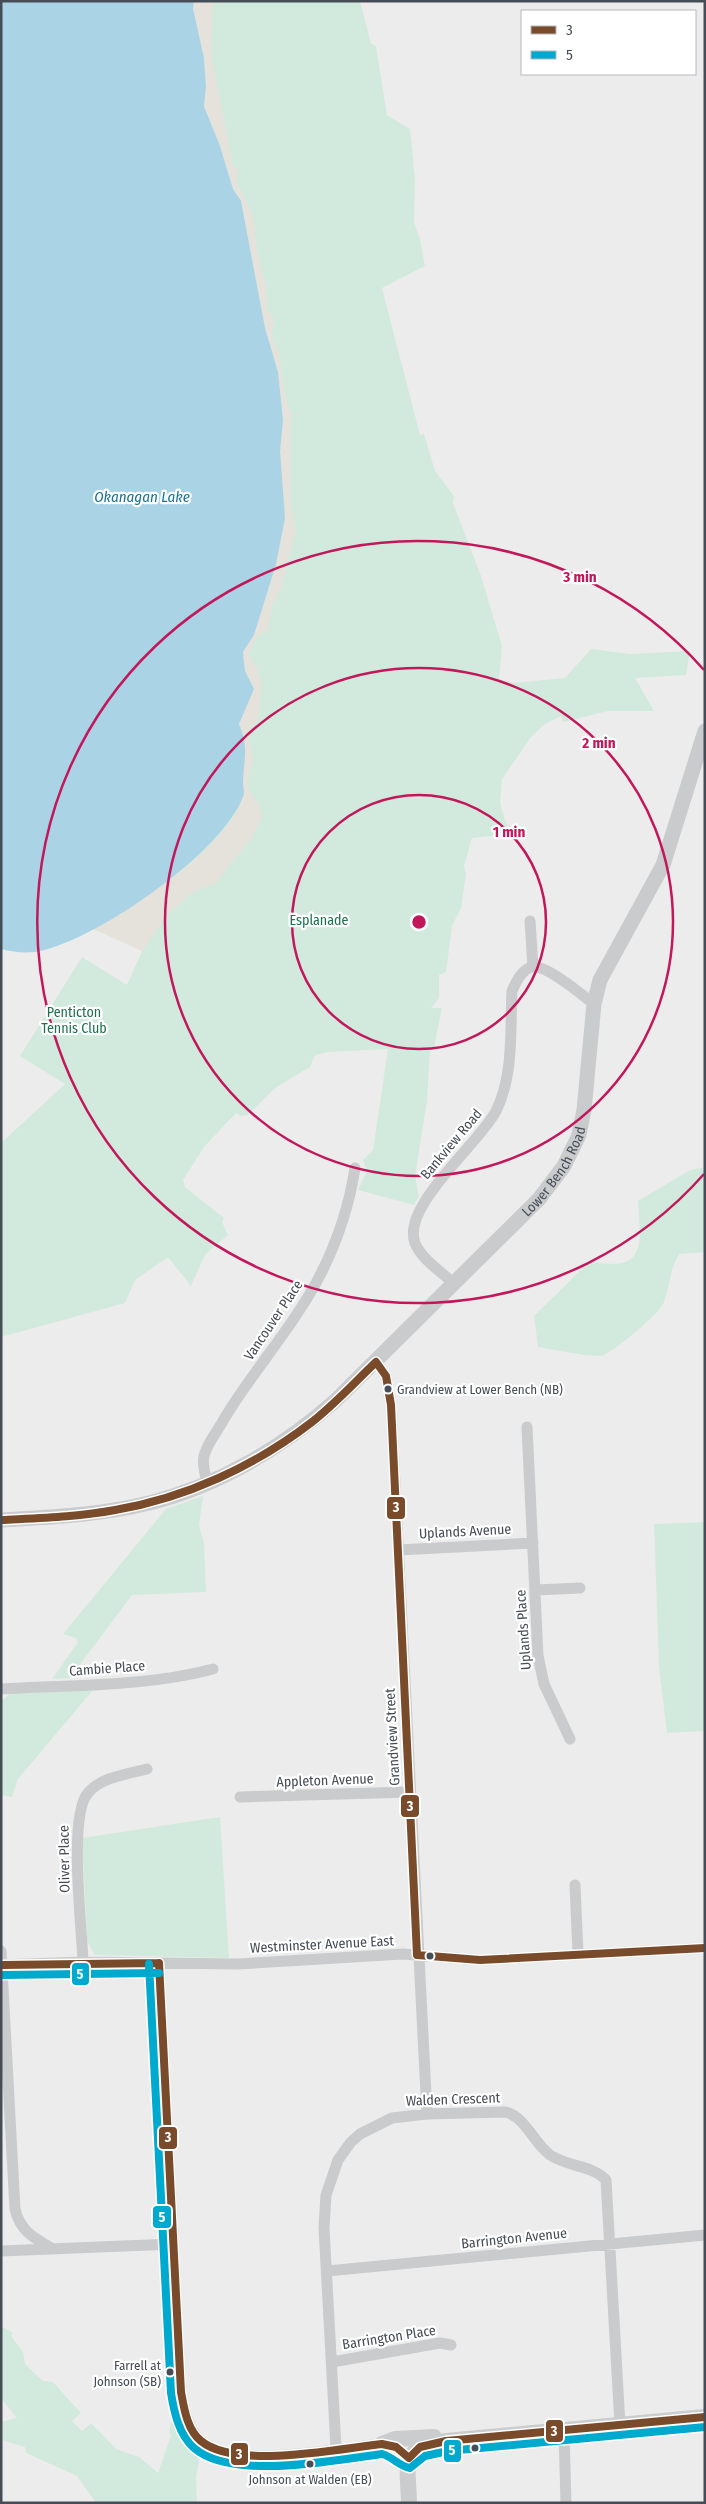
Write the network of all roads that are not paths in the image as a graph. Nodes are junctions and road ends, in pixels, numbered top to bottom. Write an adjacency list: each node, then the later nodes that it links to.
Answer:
1 (705, 731): 4 (street, Lower Bench Road)
2 (530, 921): 3 (street)
3 (533, 966): 4 (street); 6 (street, Bankview Road)
4 (594, 1004): 6 (street, Lower Bench Road)
5 (355, 1168): 9 (street, Vancouver Place)
6 (454, 1284): 7 (street, Lower Bench Road)
7 (376, 1362): 9 (street, Lower Bench Road); 12 (street, Grandview Street)
8 (527, 1426): 11 (street, Uplands Place)
9 (207, 1482): 10 (street, Lower Bench Road)
10 (1, 1520)
11 (533, 1542): 12 (street, Uplands Avenue); 14 (street, Uplands Place)
12 (398, 1550): 19 (street, Grandview Street)
13 (580, 1588): 14 (street)
14 (535, 1590): 17 (street, Uplands Place)
15 (213, 1670): 16 (street, Cambie Place)
16 (1, 1689)
17 (570, 1739)
18 (147, 1769): 26 (street, Oliver Place)
19 (410, 1792): 20 (street, Appleton Avenue); 25 (street, Grandview Street)
20 (240, 1797)
21 (575, 1885): 24 (street)
22 (705, 1948): 24 (street, Westminster Avenue East)
23 (1, 1951): 28 (street)
24 (578, 1954): 25 (street, Westminster Avenue East)
25 (417, 1955): 27 (street, Westminster Avenue East); 29 (street, Grandview Street)
26 (83, 1962): 27 (street, Westminster Avenue East); 28 (street, Westminster Avenue East)
27 (159, 1963): 32 (street)
28 (2, 1965): 33 (street)
29 (427, 2114): 31 (street, Walden Crescent); 35 (street, Walden Crescent)
30 (705, 2235): 31 (street, Barrington Avenue)
31 (612, 2243): 35 (street, Barrington Avenue); 39 (street, Walden Crescent)
32 (173, 2244): 33 (street); 43 (street)
33 (53, 2249): 34 (street)
34 (1, 2251)
35 (327, 2271): 37 (street, Walden Crescent)
36 (451, 2345): 37 (street, Barrington Place)
37 (332, 2362): 43 (street, Walden Crescent)
38 (705, 2417): 39 (main road)
39 (620, 2425): 40 (main road)
40 (564, 2431): 41 (main road); 46 (street)
41 (446, 2441): 42 (main road); 44 (main road)
42 (382, 2444): 43 (street); 44 (street)
43 (336, 2448)
44 (409, 2458): 45 (main road)
45 (409, 2503)
46 (566, 2503)

